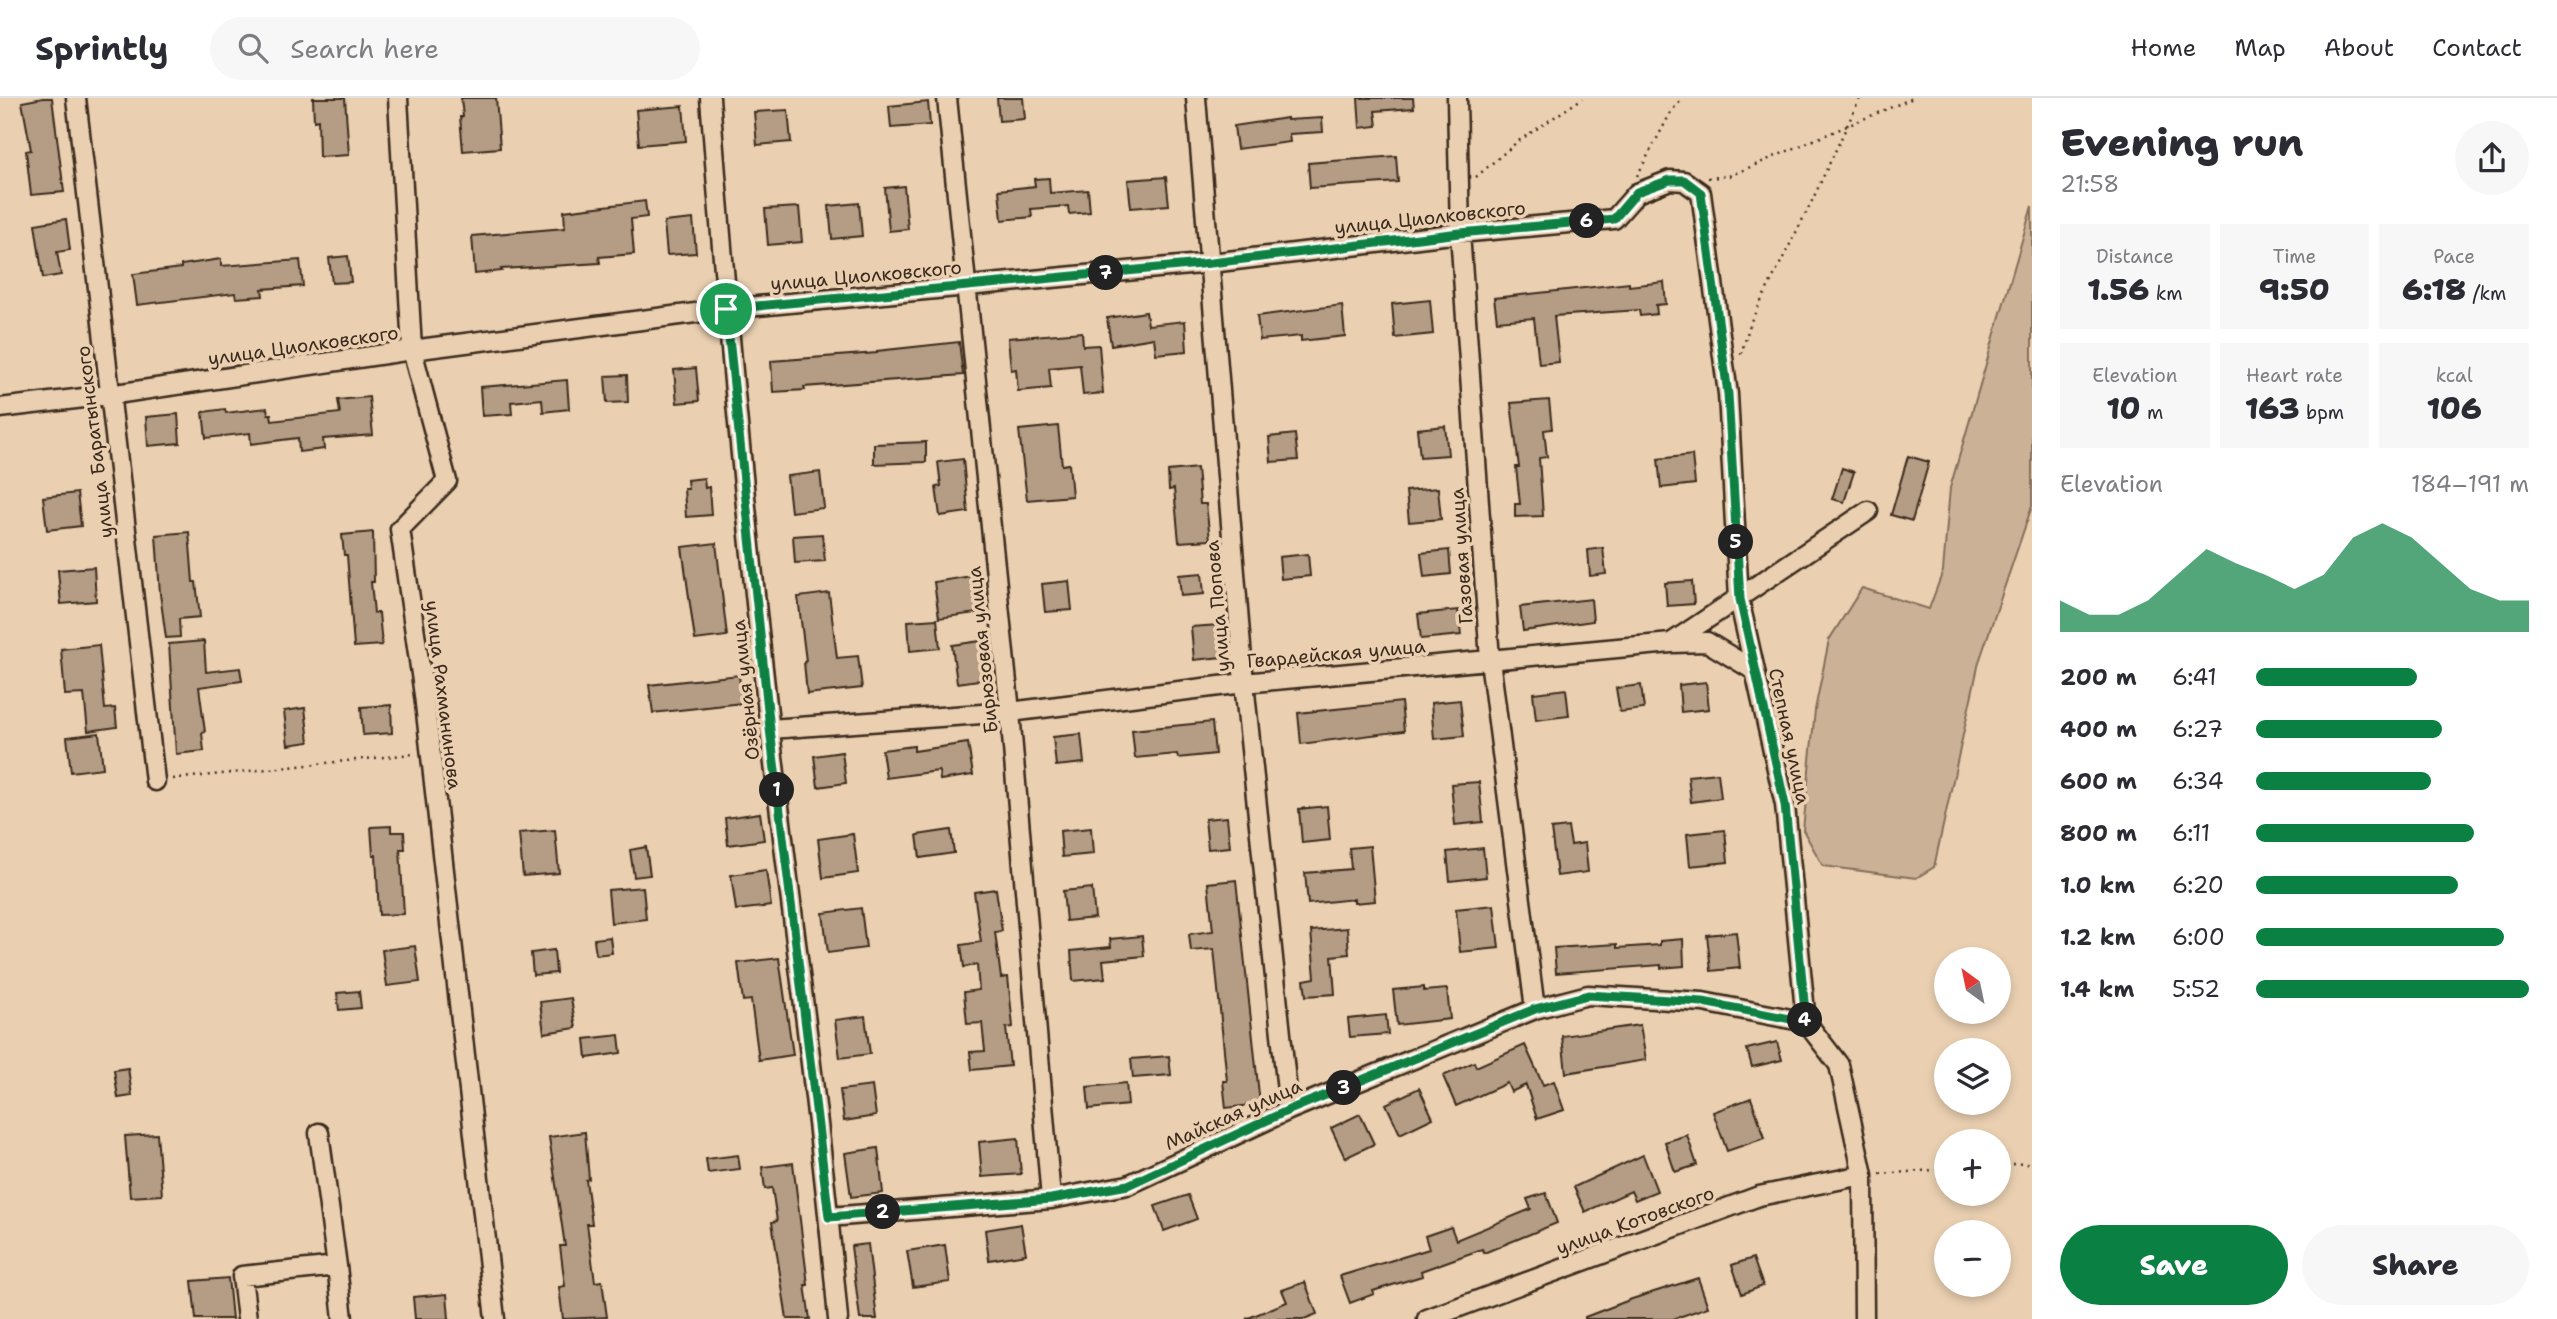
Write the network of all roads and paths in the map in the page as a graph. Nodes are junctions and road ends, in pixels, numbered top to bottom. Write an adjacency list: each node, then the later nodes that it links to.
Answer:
1 (76, 98): 21 (street, улица Баратынского)
2 (398, 98): 19 (street, улица Рахманинова)
3 (710, 98): 18 (street, Озёрная улица)
4 (947, 98): 17 (street, Бирюзовая улица)
5 (1196, 98): 16 (street, улица Попова)
6 (1457, 98): 14 (street, Газовая улица)
7 (1583, 98): 14 (path)
8 (1682, 98): 13 (path)
9 (1860, 98): 11 (path)
10 (1913, 98): 11 (path)
11 (1848, 124): 12 (path); 20 (path)
12 (1684, 180): 13 (street); 24 (street, Степная улица)
13 (1637, 192): 15 (street, улица Циолковского)
14 (1459, 199): 15 (street, Газовая улица)
15 (1460, 233): 16 (street, улица Циолковского); 26 (street, Газовая улица)
16 (1211, 263): 17 (street, улица Циолковского); 28 (street, улица Попова)
17 (965, 288): 18 (street, улица Циолковского); 29 (street, Бирюзовая улица)
18 (726, 309): 19 (street, улица Циолковского); 30 (street, Озёрная улица)
19 (412, 350): 21 (street, улица Циолковского); 31 (street, улица Рахманинова)
20 (1740, 358)
21 (109, 395): 22 (street, улица Циолковского); 32 (street, улица Баратынского)
22 (0, 408)
23 (1868, 511): 24 (street, Гвардейская улица)
24 (1740, 599): 25 (street, Гвардейская улица); 27 (street, Степная улица)
25 (1671, 643): 26 (street, Гвардейская улица); 27 (street)
26 (1490, 660): 28 (street, Гвардейская улица); 33 (street, Газовая улица)
27 (1755, 671): 34 (street, Степная улица)
28 (1244, 683): 29 (street, Гвардейская улица); 35 (street, улица Попова)
29 (1010, 712): 30 (street, Гвардейская улица); 41 (street, Бирюзовая улица)
30 (770, 729): 42 (street, Озёрная улица)
31 (431, 752): 32 (path); 46 (street, улица Рахманинова)
32 (155, 780)
33 (1535, 1009): 34 (street, Майская улица); 35 (street, Майская улица)
34 (1806, 1022): 40 (street)
35 (1289, 1110): 41 (street, Майская улица)
36 (319, 1133): 43 (street)
37 (2032, 1163): 38 (path)
38 (2011, 1164)
39 (1934, 1170): 40 (path)
40 (1863, 1175): 48 (street, улица Котовского); 49 (street)
41 (1051, 1199): 42 (street, Майская улица)
42 (829, 1217): 47 (street, Озёрная улица)
43 (337, 1266): 44 (street); 45 (street)
44 (247, 1319)
45 (343, 1319)
46 (495, 1319)
47 (838, 1319)
48 (1427, 1319)
49 (1864, 1319)

